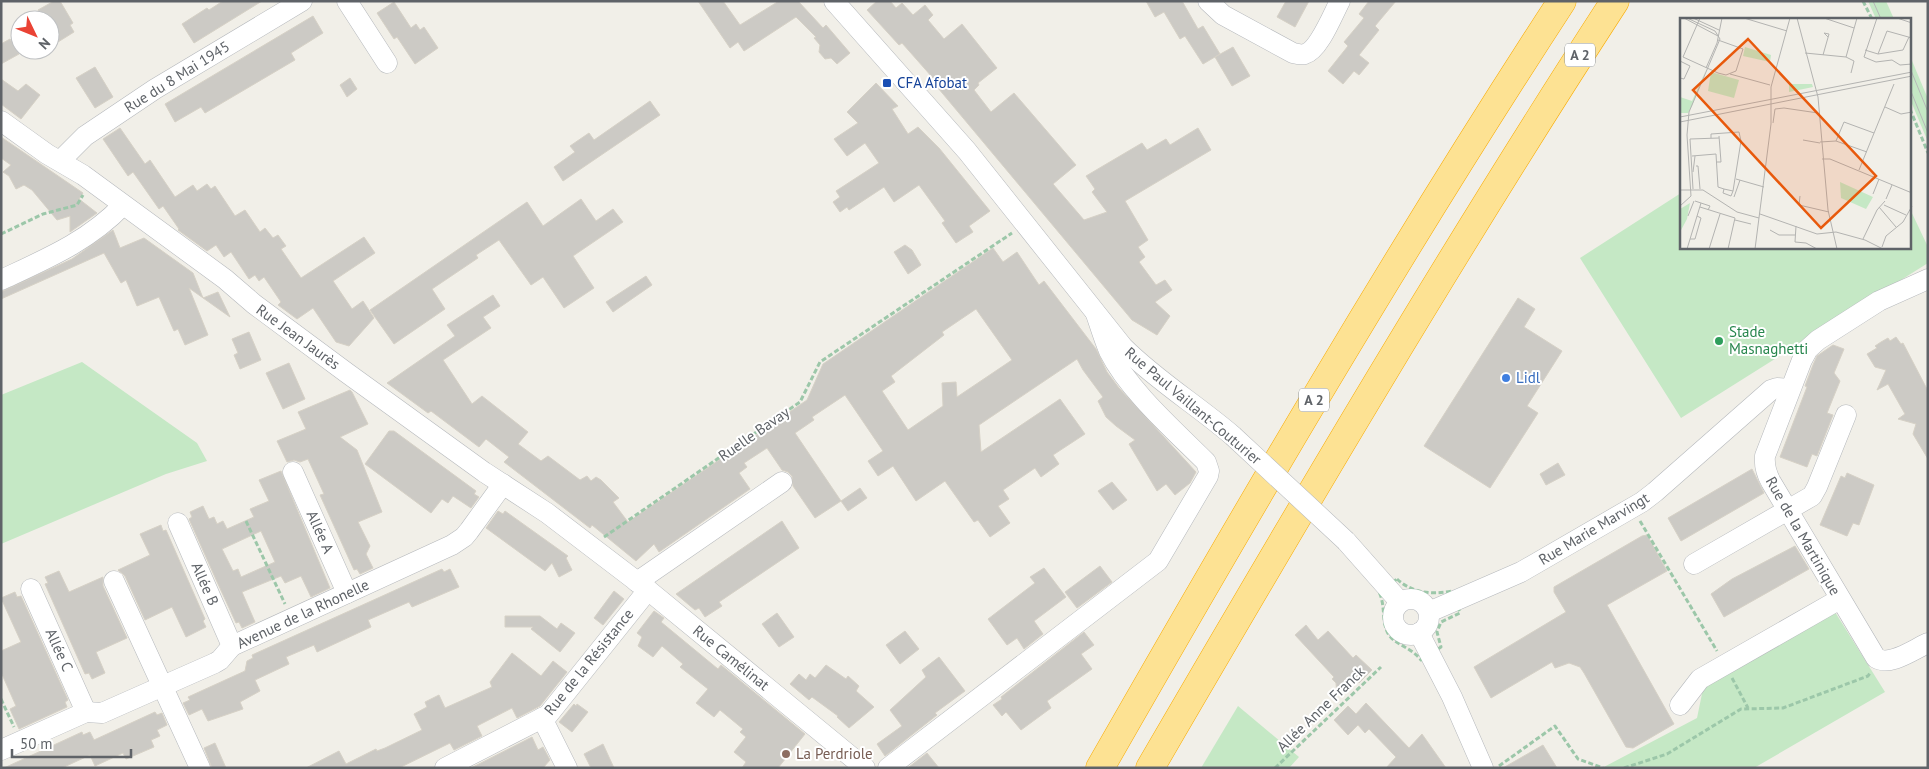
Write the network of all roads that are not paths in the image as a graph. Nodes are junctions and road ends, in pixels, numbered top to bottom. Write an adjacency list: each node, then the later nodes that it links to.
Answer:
1 (302, 1): 14 (street, Rue du 8 Mai 1945)
2 (347, 1): 11 (street)
3 (834, 1): 18 (street, Rue Paul Vaillant-Couturier)
4 (1208, 1): 5 (street)
5 (1340, 1)
6 (1556, 1): 10 (highway)
7 (1562, 1): 10 (highway, A 2)
8 (1615, 1): 12 (highway, A 2)
9 (1628, 1): 12 (highway)
10 (1538, 38): 48 (highway, A 2)
11 (387, 63)
12 (1546, 108): 49 (highway, A 2)
13 (1, 121): 14 (street, Rue Jean Jaurès)
14 (60, 161): 15 (street, Rue Jean Jaurès)
15 (123, 205): 17 (street); 23 (street, Rue Jean Jaurès)
16 (1928, 279): 19 (street, Rue de la Martinique)
17 (1, 280)
18 (1096, 314): 33 (street, Rue Paul Vaillant-Couturier, bridge); 47 (street)
19 (1790, 389): 24 (street, Rue de la Martinique); 34 (street, Rue Marie Marvingt)
20 (1846, 415): 24 (street)
21 (293, 472): 31 (street, Allée A)
22 (782, 482): 29 (street)
23 (503, 484): 26 (street, Rue Jean Jaurès); 31 (street, Avenue de la Rhonelle)
24 (1787, 511): 27 (street); 32 (street, Rue de la Martinique)
25 (178, 523): 37 (street, Allée B)
26 (594, 549): 29 (street, Rue Camélinat)
27 (1694, 564)
28 (114, 581): 38 (street)
29 (643, 586): 41 (street, Rue de la Résistance); 46 (street, Rue Camélinat)
30 (31, 589): 40 (street, Allée C)
31 (347, 593): 37 (street, Avenue de la Rhonelle)
32 (1840, 600): 36 (street, Rue de la Martinique); 39 (street)
33 (1400, 602): 34 (street); 35 (street)
34 (1429, 612): 35 (street)
35 (1420, 633): 50 (street)
36 (1928, 643)
37 (232, 646): 38 (street, Avenue de la Rhonelle)
38 (163, 686): 40 (street, Avenue de la Rhonelle); 43 (street)
39 (1680, 705)
40 (86, 712): 42 (street, Avenue de la Rhonelle)
41 (542, 718): 44 (street, Rue de la Résistance); 45 (street)
42 (1, 750)
43 (200, 768)
44 (445, 768)
45 (568, 768)
46 (865, 768)
47 (888, 768)
48 (1100, 768)
49 (1150, 768)
50 (1483, 768)

